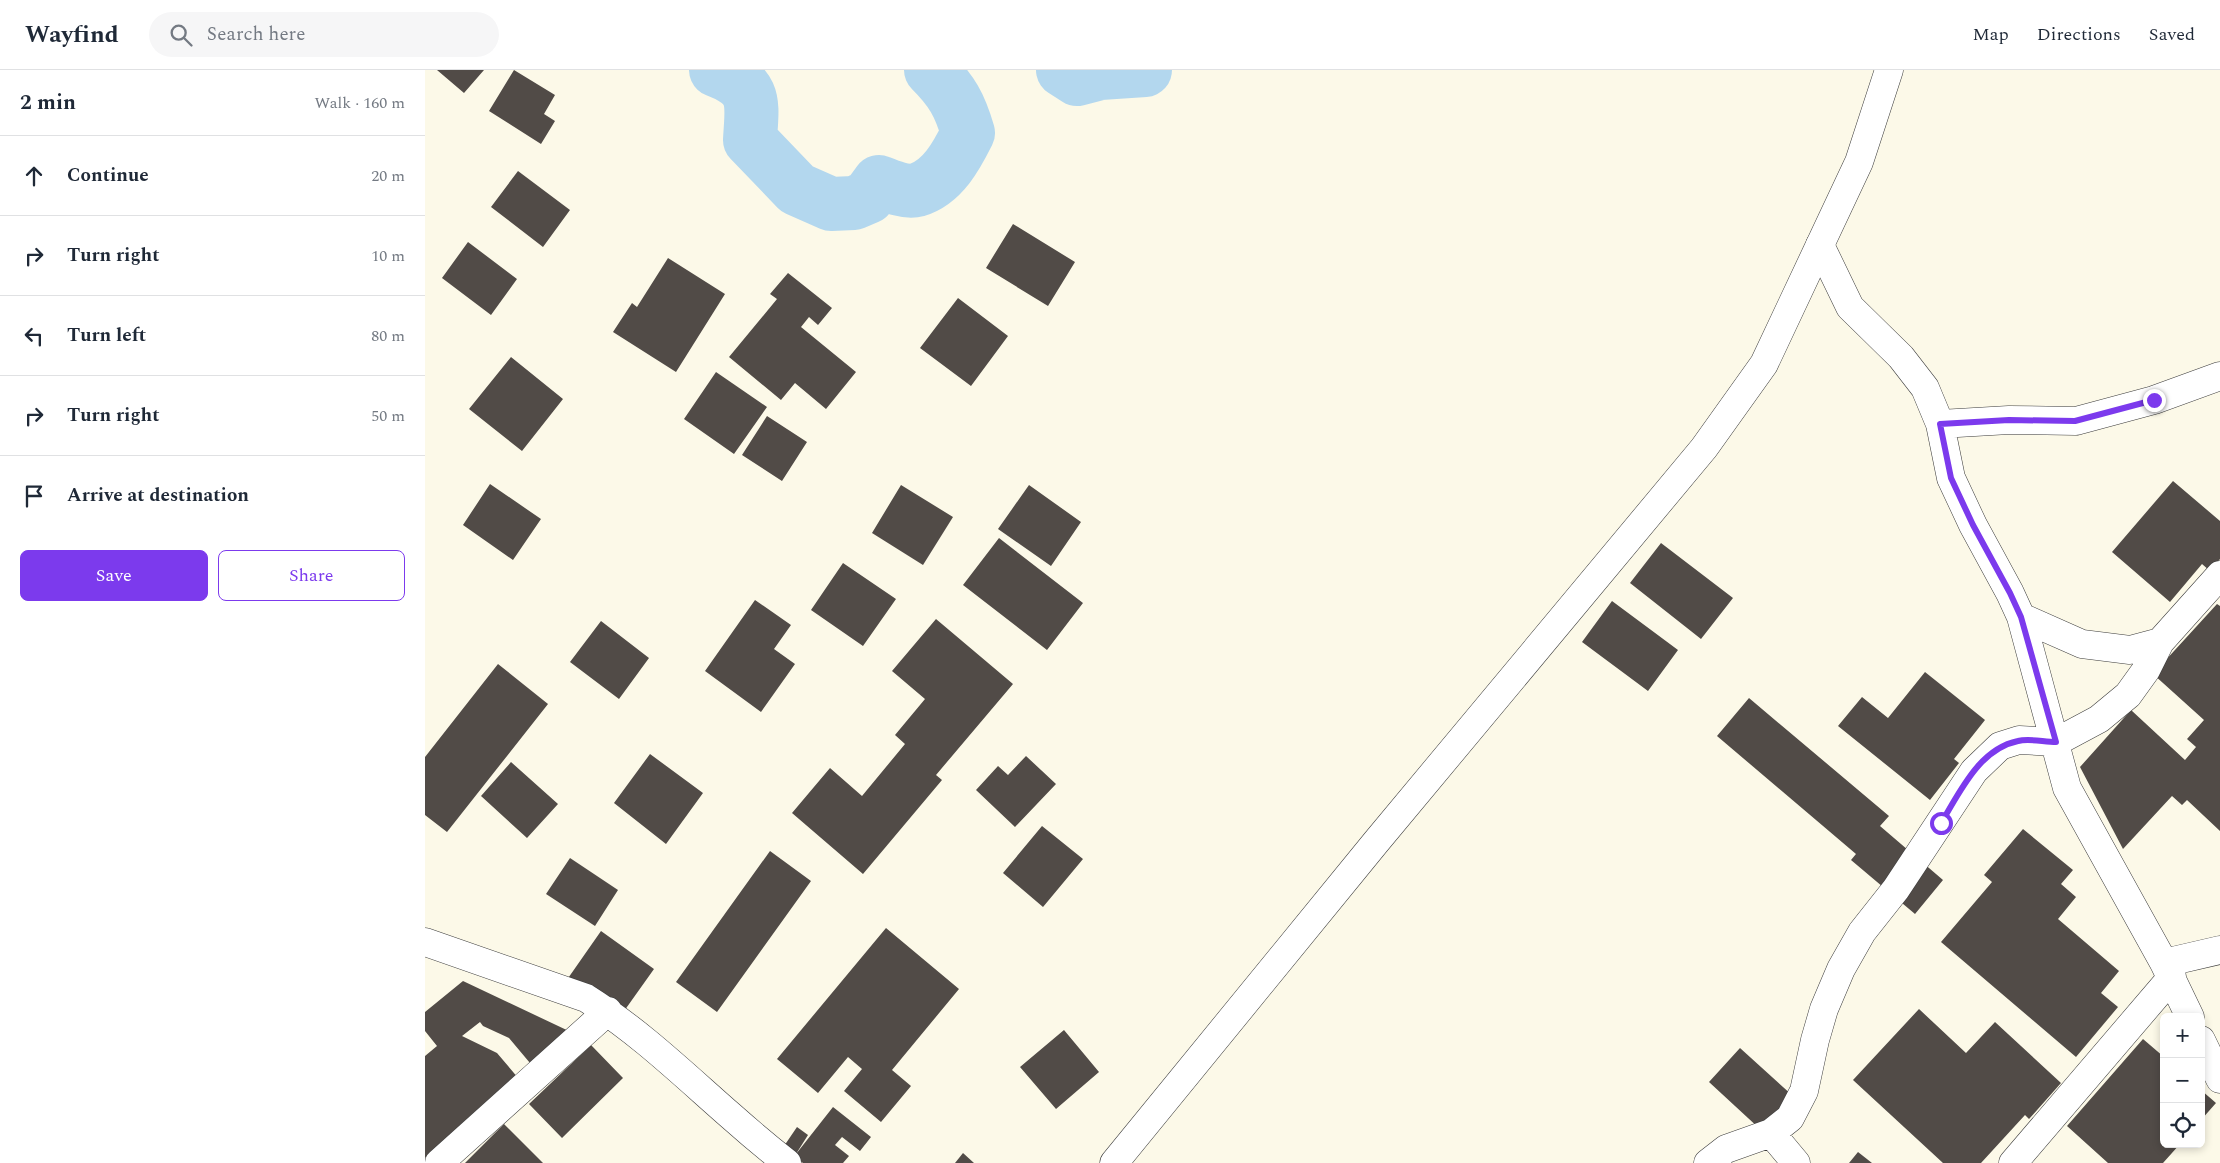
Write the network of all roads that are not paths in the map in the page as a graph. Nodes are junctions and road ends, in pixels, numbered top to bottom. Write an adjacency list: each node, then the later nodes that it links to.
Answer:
1 (1889, 70): 2 (street)
2 (1820, 245): 4 (street); 19 (street)
3 (2220, 376): 4 (street)
4 (1940, 424): 6 (street)
5 (2220, 575): 7 (street)
6 (2021, 617): 7 (street); 8 (street)
7 (2160, 642): 8 (street)
8 (2056, 742): 11 (street); 16 (street)
9 (425, 942): 12 (street)
10 (2220, 950): 11 (street)
11 (2168, 970): 13 (street); 22 (street)
12 (608, 1011): 17 (street); 18 (street)
13 (2188, 1013)
14 (2205, 1048): 15 (street)
15 (2220, 1079)
16 (1771, 1133): 20 (street); 21 (street)
17 (439, 1163)
18 (787, 1163)
19 (1114, 1163)
20 (1707, 1163)
21 (1796, 1163)
22 (2013, 1163)

